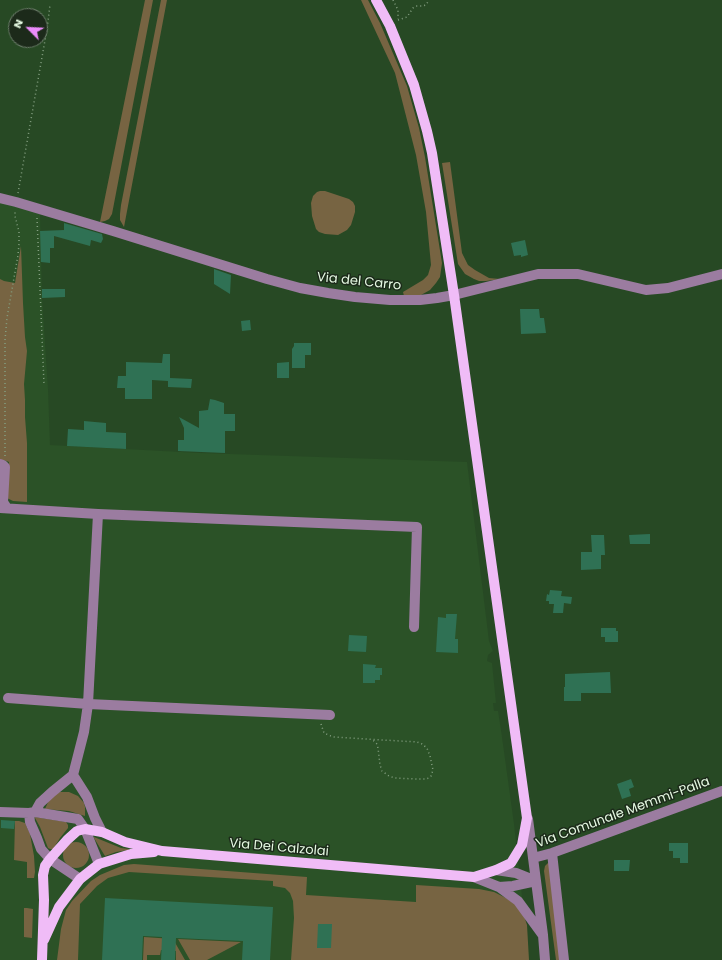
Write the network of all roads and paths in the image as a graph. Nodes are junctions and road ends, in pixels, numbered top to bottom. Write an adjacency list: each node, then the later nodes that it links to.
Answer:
1 (376, 0): 9 (main road)
2 (393, 0): 3 (path)
3 (429, 0)
4 (50, 5): 6 (path)
5 (0, 198): 6 (street, Via del Carro)
6 (16, 202): 7 (street, Via del Carro); 11 (path)
7 (36, 208): 9 (street, Via del Carro); 10 (path)
8 (722, 274): 9 (street, Via del Carro)
9 (454, 295): 23 (main road)
10 (44, 384)
11 (1, 466): 12 (street)
12 (2, 507): 13 (street)
13 (98, 514): 14 (street); 16 (street)
14 (414, 627)
15 (8, 698): 16 (street)
16 (88, 704): 17 (street); 19 (street)
17 (325, 714): 18 (path)
18 (372, 740): 18 (path)
19 (73, 775): 22 (street); 25 (street)
20 (722, 791): 27 (street, Via Comunale Memmi-Palla)
21 (0, 812): 22 (street)
22 (32, 812): 24 (street); 29 (street)
23 (528, 818): 28 (street); 31 (main road)
24 (85, 829): 25 (main road, Via Dei Calzolai); 29 (main road); 30 (street)
25 (102, 832): 26 (main road, Via Dei Calzolai)
26 (162, 851): 30 (main road); 32 (main road, Via Dei Calzolai)
27 (552, 853): 28 (street, Via Comunale Memmi-Palla); 40 (street)
28 (533, 858): 34 (street)
29 (50, 859): 33 (street); 37 (main road)
30 (99, 864): 33 (main road)
31 (496, 870): 32 (main road); 34 (street)
32 (474, 877): 35 (street)
33 (80, 879): 37 (main road)
34 (536, 881): 35 (street); 36 (street)
35 (499, 887): 36 (street)
36 (543, 935): 39 (street)
37 (43, 944): 38 (main road)
38 (42, 960)
39 (545, 960)
40 (564, 960)

